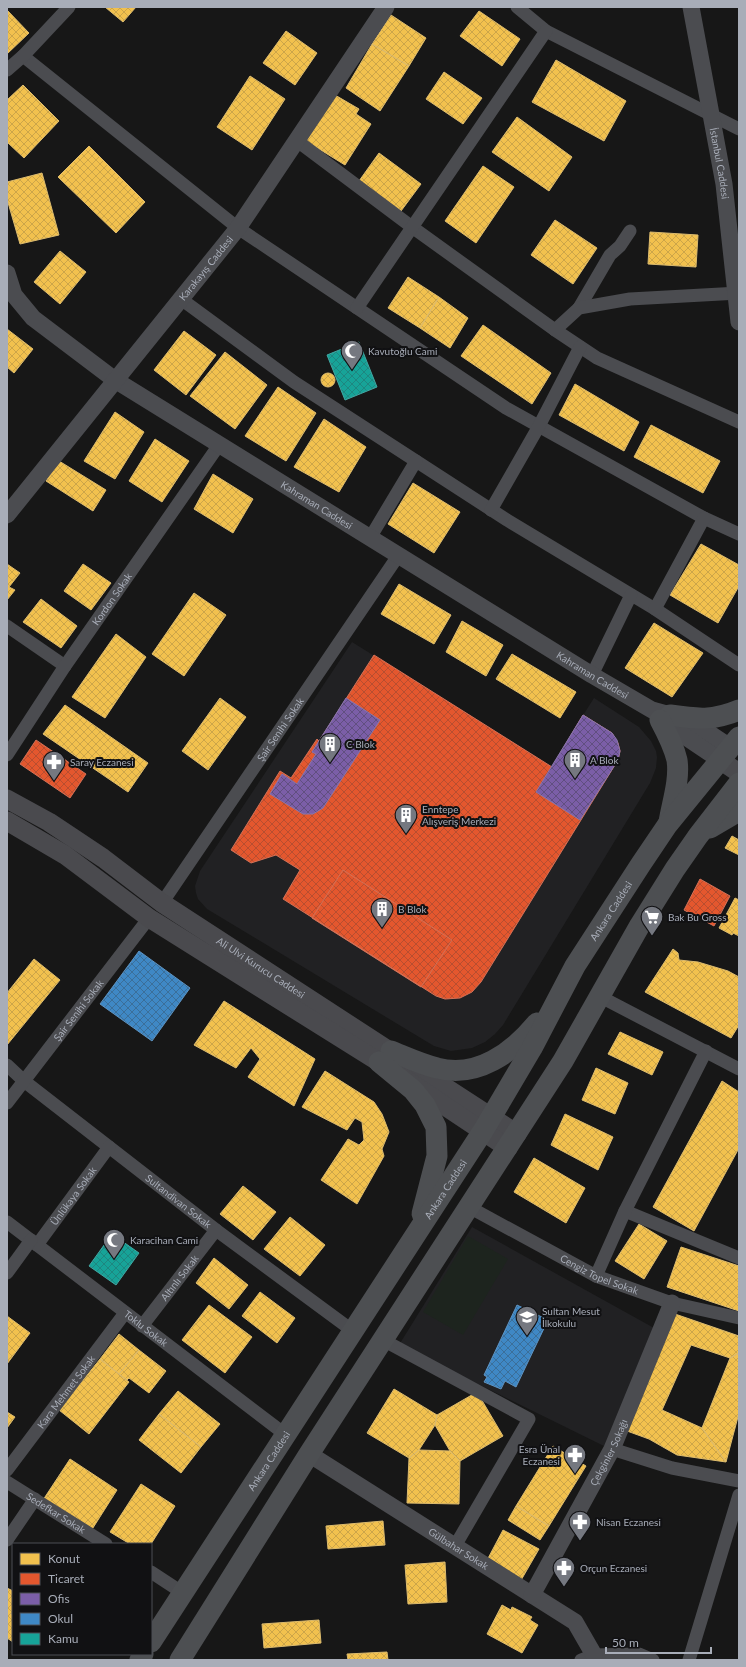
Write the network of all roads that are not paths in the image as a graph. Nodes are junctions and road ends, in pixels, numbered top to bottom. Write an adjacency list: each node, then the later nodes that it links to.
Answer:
1 (69, 7): 6 (street)
2 (386, 7): 10 (street, Karakayış Caddesi)
3 (516, 7): 5 (street)
4 (691, 7): 8 (street, İstanbul Caddesi)
5 (546, 31): 8 (street); 11 (street)
6 (23, 56): 7 (street); 12 (street)
7 (7, 70)
8 (711, 114): 9 (street); 15 (street, İstanbul Caddesi)
9 (739, 129)
10 (296, 140): 11 (street); 12 (street, Karakayış Caddesi)
11 (412, 227): 18 (street); 21 (street)
12 (238, 228): 17 (street, Karakayış Caddesi); 18 (street)
13 (630, 230): 19 (street)
14 (7, 274): 16 (street, Kahraman Caddesi)
15 (737, 292): 19 (street); 20 (street, İstanbul Caddesi)
16 (9, 296): 23 (street, Kahraman Caddesi)
17 (181, 299): 23 (street, Karakayış Caddesi); 27 (street)
18 (357, 308): 25 (street)
19 (579, 308): 21 (street)
20 (739, 322)
21 (556, 330): 22 (street)
22 (580, 347): 24 (street); 25 (street)
23 (115, 380): 26 (street, Kahraman Caddesi); 29 (street, Karakayış Caddesi)
24 (739, 422)
25 (539, 426): 28 (street); 30 (street)
26 (219, 445): 32 (street, Kahraman Caddesi); 38 (street, Kordon Sokak)
27 (416, 462): 28 (street); 32 (street)
28 (491, 510): 34 (street)
29 (7, 515)
30 (704, 518): 31 (street); 35 (street)
31 (739, 534)
32 (370, 538): 33 (street, Kahraman Caddesi)
33 (398, 556): 39 (street, Kahraman Caddesi); 51 (street, Şair Senihi Sokak)
34 (631, 595): 35 (street); 39 (street)
35 (655, 609): 37 (street)
36 (7, 626): 38 (street)
37 (739, 665)
38 (65, 666): 43 (street, Kordon Sokak)
39 (592, 675): 41 (street, Kahraman Caddesi)
40 (739, 710): 41 (main road)
41 (660, 715): 42 (street, Kahraman Caddesi); 49 (main road)
42 (732, 749): 44 (main road); 49 (main road, Ankara Caddesi)
43 (7, 755)
44 (739, 773)
45 (739, 783): 50 (main road)
46 (7, 799): 51 (main road, Ali Ulvi Kurucu Caddesi)
47 (739, 810): 50 (main road)
48 (7, 821): 52 (main road, Ali Ulvi Kurucu Caddesi)
49 (668, 824): 53 (main road, Ankara Caddesi)
50 (698, 836): 54 (main road)
51 (162, 903): 56 (main road, Ali Ulvi Kurucu Caddesi)
52 (149, 918): 56 (main road, Ali Ulvi Kurucu Caddesi); 59 (street, Şair Senihi Sokak)
53 (575, 966): 56 (main road); 61 (main road, Ankara Caddesi)
54 (599, 996): 55 (street); 62 (main road)
55 (706, 1051): 58 (street); 65 (street)
56 (385, 1056): 61 (main road, Ali Ulvi Kurucu Caddesi); 68 (main road)
57 (7, 1066): 59 (street, Sultandivan Sokak)
58 (739, 1069)
59 (24, 1081): 60 (street, Şair Senihi Sokak); 63 (street, Sultandivan Sokak)
60 (7, 1103)
61 (487, 1124): 62 (main road, Ali Ulvi Kurucu Caddesi); 68 (main road, Ankara Caddesi)
62 (512, 1141): 64 (main road)
63 (109, 1147): 67 (street, Sultandivan Sokak); 69 (street, Ünlükaya Sokak)
64 (469, 1208): 72 (street, Cengiz Topel Sokak); 78 (main road)
65 (625, 1211): 70 (street); 72 (street)
66 (7, 1222): 69 (street, Toklu Sokak)
67 (216, 1230): 76 (street, Altınlı Sokak); 77 (street, Sultandivan Sokak)
68 (417, 1233): 77 (main road, Ankara Caddesi)
69 (34, 1242): 71 (street, Ünlükaya Sokak); 74 (street, Toklu Sokak)
70 (739, 1258)
71 (7, 1273)
72 (596, 1276): 73 (street, Cengiz Topel Sokak)
73 (672, 1302): 75 (street, Cengiz Topel Sokak); 80 (street, Çekginler Sokağı)
74 (125, 1313): 76 (street, Toklu Sokak); 82 (street, Kara Mehmet Sokak)
75 (739, 1318)
76 (142, 1326): 79 (street, Toklu Sokak)
77 (353, 1331): 79 (main road, Ankara Caddesi)
78 (383, 1340): 81 (main road); 89 (street)
79 (286, 1435): 91 (main road, Ankara Caddesi)
80 (612, 1449): 83 (street); 92 (street, Çekginler Sokağı)
81 (309, 1454): 89 (street, Gülbahar Sokak); 95 (main road)
82 (7, 1470)
83 (739, 1481)
84 (7, 1482): 86 (street, Sedefkar Sokak)
85 (739, 1495): 97 (street)
86 (35, 1499): 87 (street); 88 (street, Sedefkar Sokak)
87 (7, 1540)
88 (104, 1543)
89 (455, 1546): 92 (street, Gülbahar Sokak)
90 (152, 1573): 91 (street)
91 (183, 1592): 93 (main road, Ankara Caddesi)
92 (532, 1595): 94 (street, Gülbahar Sokak)
93 (152, 1640)
94 (588, 1658): 96 (street)
95 (180, 1660)
96 (653, 1660)
97 (689, 1660)

